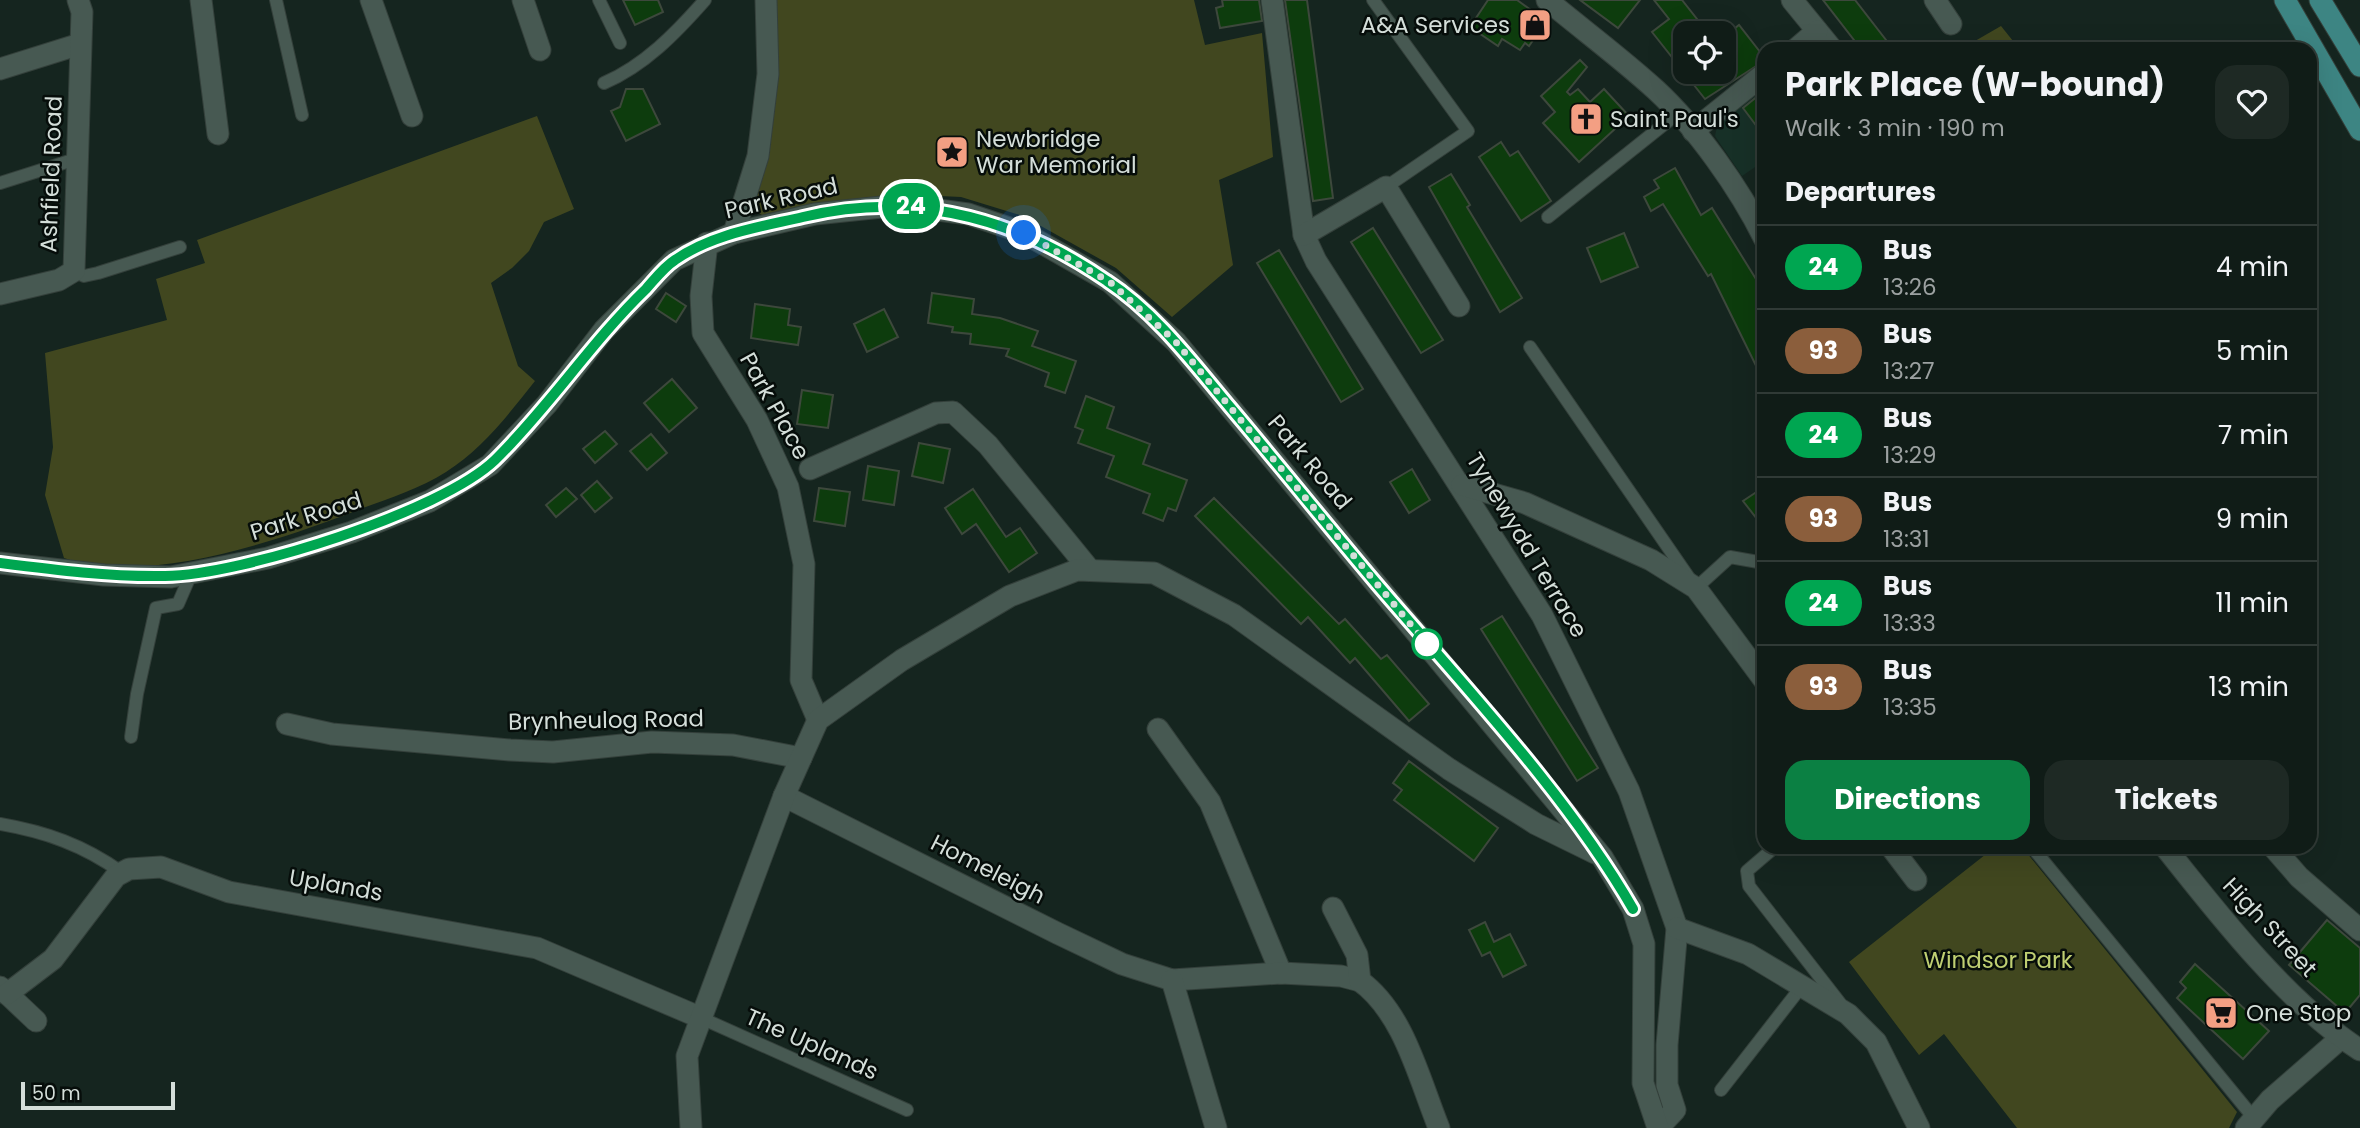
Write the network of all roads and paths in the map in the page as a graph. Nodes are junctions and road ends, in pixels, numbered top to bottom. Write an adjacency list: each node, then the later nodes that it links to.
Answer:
1 (78, 0): 22 (street, Ashfield Road)
2 (201, 0): 34 (street)
3 (276, 0): 30 (lane)
4 (371, 0): 31 (street)
5 (523, 0): 23 (street)
6 (599, 0): 21 (lane)
7 (705, 0): 28 (lane)
8 (766, 0): 40 (street)
9 (1272, 0): 41 (street, Tynewydd Terrace)
10 (1373, 0): 37 (lane)
11 (1547, 0): 29 (street)
12 (1792, 0): 17 (street)
13 (1935, 0): 16 (street)
14 (2285, 0): 20 (main road)
15 (2320, 0): 25 (main road)
16 (1951, 24)
17 (1818, 32): 18 (street); 19 (street)
18 (1805, 42)
19 (1826, 42)
20 (2309, 42)
21 (620, 43)
22 (80, 44): 26 (street); 35 (street, Ashfield Road)
23 (540, 50)
24 (2317, 55): 32 (main road)
25 (2360, 66)
26 (0, 69)
27 (1757, 80): 33 (street)
28 (604, 83)
29 (1677, 114): 33 (street); 38 (lane)
30 (302, 115)
31 (412, 116)
32 (2360, 130)
33 (1693, 131): 39 (street)
34 (218, 134)
35 (79, 158): 36 (lane); 44 (street, Ashfield Road)
36 (0, 183)
37 (1386, 187): 41 (street); 46 (street)
38 (1548, 217)
39 (1757, 227)
40 (734, 233): 42 (street, Park Road); 68 (street, Park Road)
41 (1304, 235): 49 (street, Tynewydd Terrace)
42 (707, 243): 53 (street, Park Road); 56 (street, Park Place)
43 (180, 247): 44 (lane)
44 (74, 271): 45 (street, Ashfield Road)
45 (0, 294)
46 (1459, 306)
47 (1530, 347): 54 (lane)
48 (810, 469): 52 (street, Park Place)
49 (1462, 485): 54 (street); 72 (street, Tynewydd Terrace)
50 (1757, 562): 54 (lane)
51 (0, 563): 53 (street, Park Road)
52 (1089, 569): 56 (street); 68 (street)
53 (191, 574): 59 (lane)
54 (1696, 588): 55 (street)
55 (1757, 671)
56 (818, 720): 60 (street)
57 (287, 724): 60 (street, Brynheulog Road)
58 (1158, 729): 74 (street)
59 (131, 737)
60 (801, 758): 61 (street)
61 (784, 796): 75 (street, Homeleigh); 80 (street)
62 (0, 824): 69 (lane)
63 (1768, 854): 79 (lane)
64 (1896, 854): 70 (street)
65 (2038, 854): 86 (lane)
66 (2171, 854): 82 (street, High Street)
67 (2279, 854): 73 (street)
68 (1602, 857): 90 (street, Park Road)
69 (121, 872): 78 (street); 80 (street, Uplands)
70 (1916, 880)
71 (1333, 908): 76 (street)
72 (1677, 928): 77 (street); 90 (street, Tynewydd Terrace)
73 (2360, 930)
74 (1281, 973): 75 (street, Homeleigh); 76 (street, Homeleigh)
75 (1172, 980): 88 (street)
76 (1360, 981): 89 (street)
77 (1802, 986): 79 (street); 84 (lane)
78 (4, 990): 81 (street)
79 (1848, 1014): 91 (street)
80 (699, 1017): 85 (lane, The Uplands); 87 (street)
81 (36, 1021)
82 (2341, 1038): 83 (street, High Street); 86 (street)
83 (2360, 1050)
84 (1721, 1090)
85 (907, 1110)
86 (2249, 1123)
87 (691, 1128)
88 (1216, 1128)
89 (1439, 1128)
90 (1658, 1128)
91 (1919, 1128)

